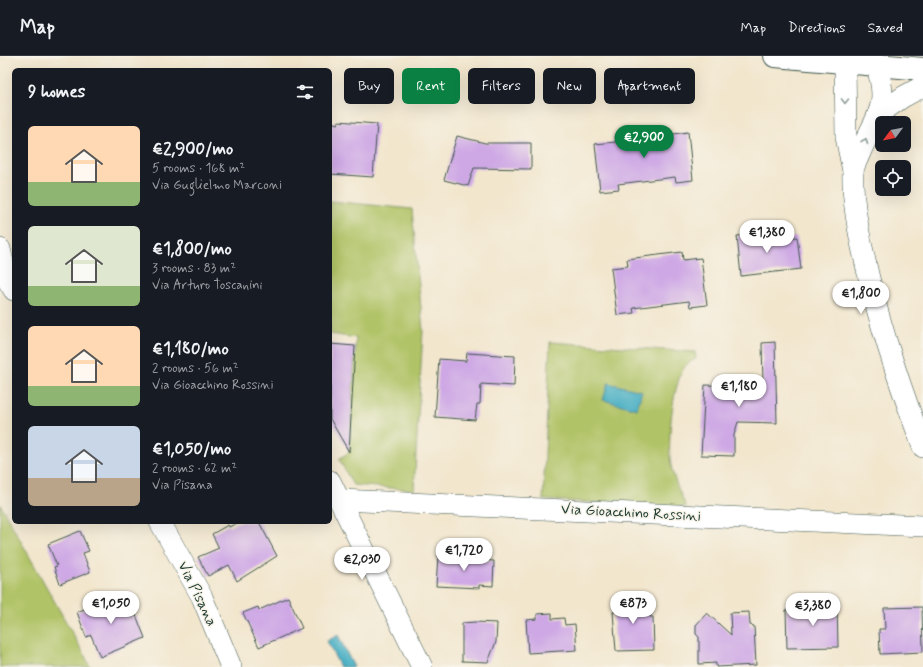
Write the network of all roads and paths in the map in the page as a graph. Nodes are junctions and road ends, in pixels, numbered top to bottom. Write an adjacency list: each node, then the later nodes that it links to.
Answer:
1 (775, 56): 2 (main road)
2 (845, 62): 3 (main road); 7 (street, one-way to 7)
3 (876, 65): 4 (main road); 6 (street)
4 (923, 69)
5 (923, 86): 6 (street)
6 (880, 113): 7 (street, one-way to 6)
7 (853, 171): 10 (street)
8 (0, 249): 9 (street)
9 (7, 283)
10 (923, 447)
11 (332, 485): 12 (street)
12 (340, 500): 14 (street, Via Gioacchino Rossini); 16 (street)
13 (161, 524): 15 (street, Via Pisana)
14 (923, 526)
15 (231, 667)
16 (422, 667)

